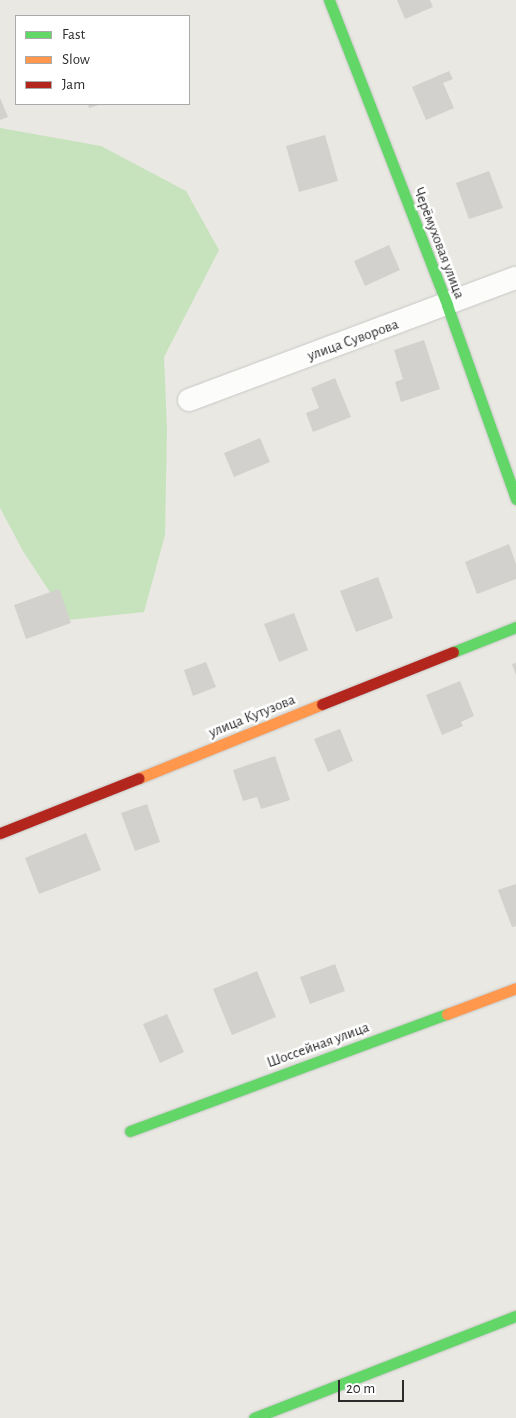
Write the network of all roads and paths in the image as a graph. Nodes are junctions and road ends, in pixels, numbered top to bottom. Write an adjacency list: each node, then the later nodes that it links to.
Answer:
1 (328, 0): 3 (street, Черёмуховая улица)
2 (516, 278): 3 (street, улица Суворова)
3 (447, 305): 4 (street, улица Суворова); 5 (street, Черёмуховая улица)
4 (189, 400)
5 (516, 500)
6 (516, 627): 7 (street, улица Кутузова)
7 (0, 833)
8 (516, 988): 9 (street, Шоссейная улица)
9 (130, 1131)
10 (516, 1316): 11 (street)
11 (254, 1418)

